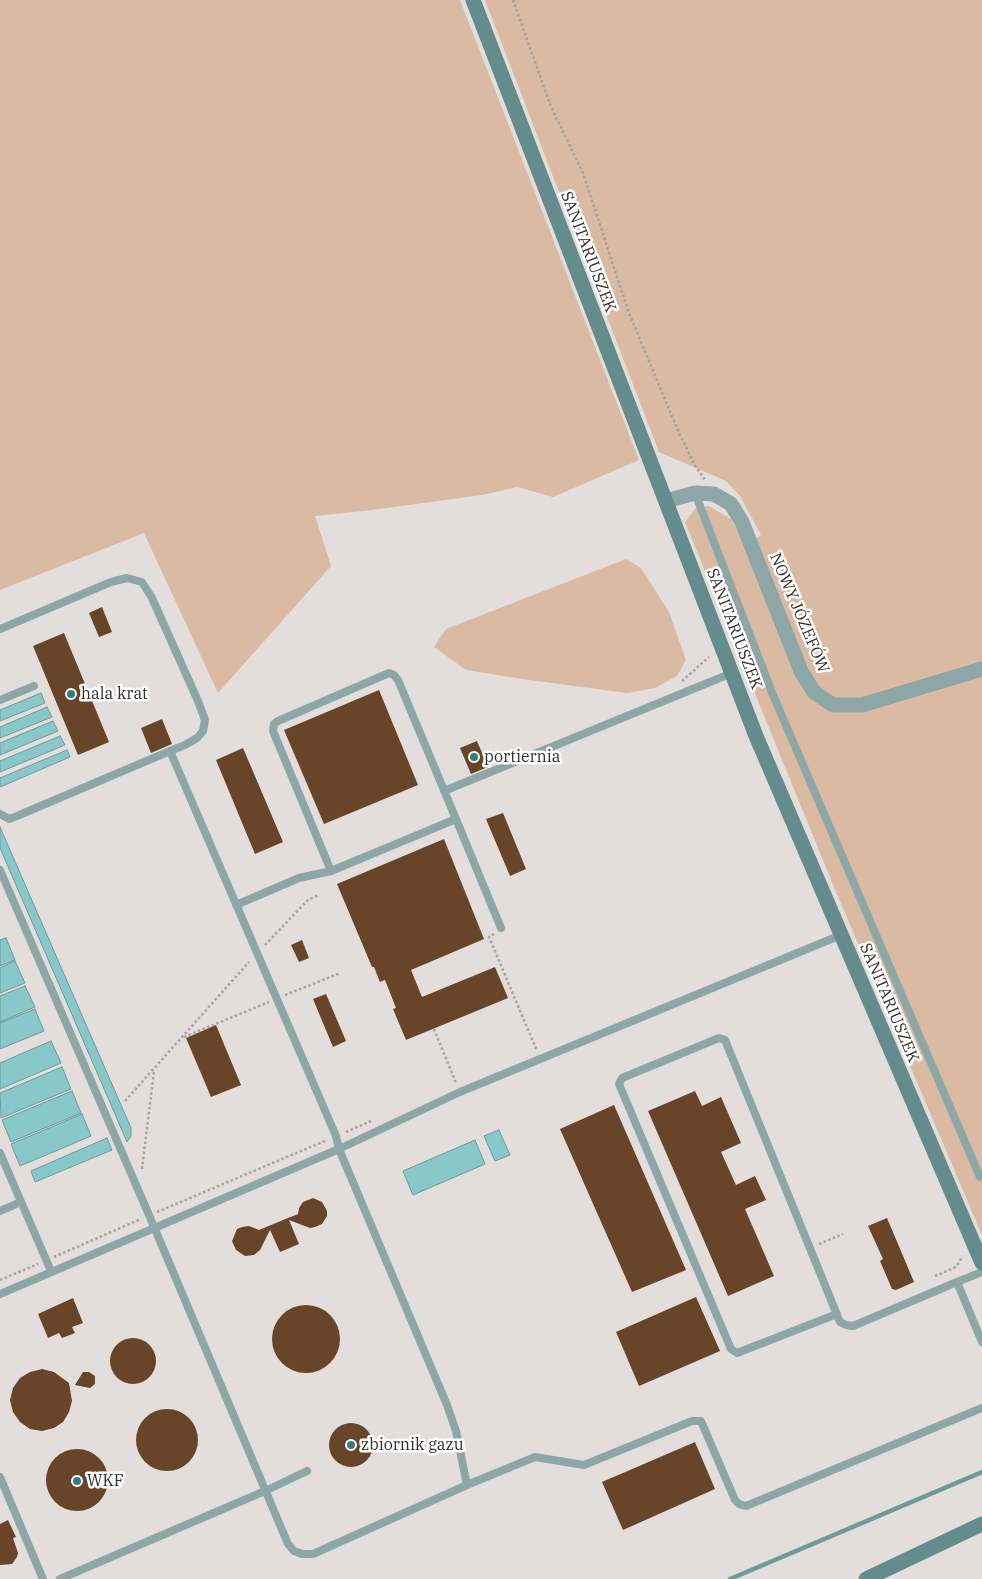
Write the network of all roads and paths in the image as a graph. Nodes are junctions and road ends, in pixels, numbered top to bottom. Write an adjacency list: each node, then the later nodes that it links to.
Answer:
1 (473, 0): 5 (street, SANITARIUSZEK)
2 (513, 0): 4 (path)
3 (694, 493): 4 (street); 5 (street); 35 (lane)
4 (714, 494): 7 (street, NOWY JÓZEFÓW)
5 (666, 501): 8 (street, SANITARIUSZEK)
6 (0, 629): 11 (lane)
7 (982, 669)
8 (732, 673): 12 (lane); 20 (street, SANITARIUSZEK)
9 (34, 686): 10 (lane)
10 (0, 700)
11 (170, 751): 13 (lane); 18 (lane)
12 (444, 791): 14 (lane); 16 (lane)
13 (0, 814)
14 (456, 819): 16 (lane); 19 (lane)
15 (0, 870): 37 (lane)
16 (331, 871): 18 (lane)
17 (318, 895): 21 (path)
18 (236, 905): 21 (lane)
19 (501, 928): 26 (path)
20 (841, 936): 26 (lane); 46 (street, SANITARIUSZEK)
21 (257, 953): 23 (lane); 25 (path)
22 (340, 973): 23 (path)
23 (276, 998): 25 (path); 31 (lane)
24 (434, 1029): 28 (path)
25 (182, 1038): 27 (path)
26 (541, 1059): 32 (lane)
27 (154, 1069): 29 (path); 37 (path)
28 (448, 1088)
29 (125, 1101)
30 (379, 1117): 31 (path)
31 (336, 1136): 32 (lane); 40 (path)
32 (339, 1149): 41 (lane); 58 (lane)
33 (0, 1153): 34 (lane)
34 (9, 1174): 36 (lane); 38 (lane)
35 (980, 1177)
36 (0, 1178)
37 (139, 1192): 40 (lane)
38 (21, 1202): 39 (lane); 45 (lane)
39 (0, 1211)
40 (149, 1215): 41 (lane); 45 (path)
41 (154, 1227): 47 (lane); 59 (lane)
42 (843, 1234): 43 (path)
43 (810, 1248): 53 (lane); 53 (lane)
44 (962, 1256): 49 (path)
45 (47, 1260): 47 (lane); 50 (path)
46 (982, 1263)
47 (52, 1271): 52 (lane)
48 (982, 1272): 51 (lane)
49 (935, 1276)
50 (0, 1280)
51 (957, 1282): 53 (lane); 54 (lane)
52 (0, 1294)
53 (837, 1314)
54 (982, 1342)
55 (982, 1408): 58 (lane)
56 (307, 1471): 59 (lane)
57 (0, 1477): 62 (lane)
58 (467, 1486): 59 (lane)
59 (265, 1491): 63 (lane)
60 (982, 1524): 61 (street)
61 (869, 1578)
62 (42, 1579)
63 (60, 1579)

